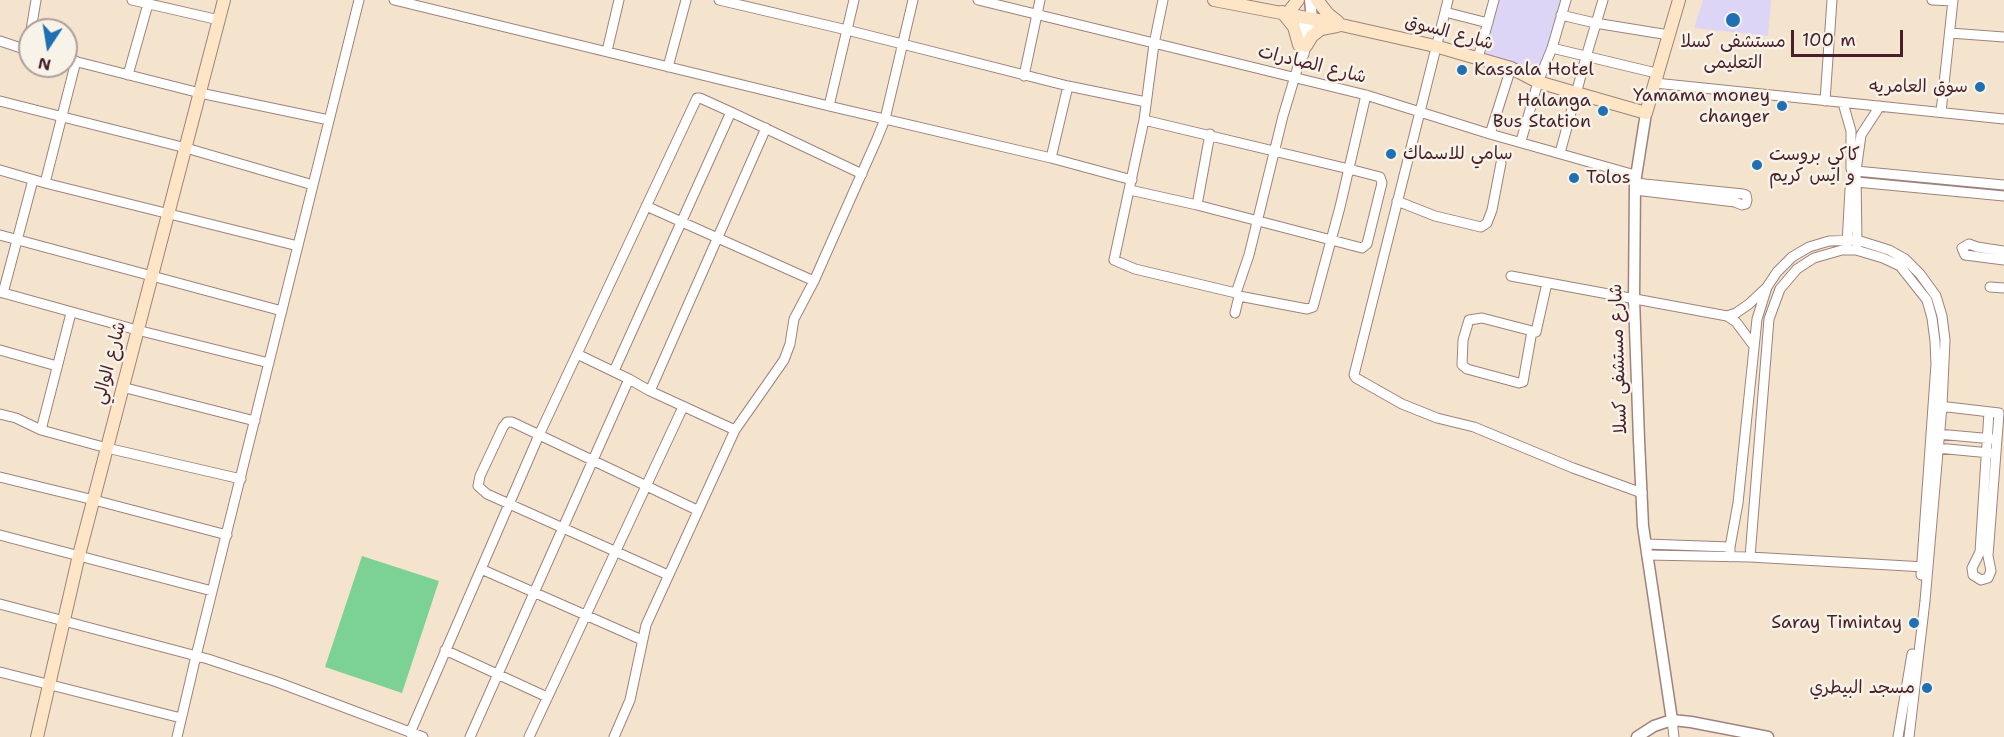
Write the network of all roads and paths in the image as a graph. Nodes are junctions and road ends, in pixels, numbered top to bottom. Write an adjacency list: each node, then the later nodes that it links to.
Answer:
1 (36, 0): 31 (street)
2 (132, 0): 26 (street)
3 (224, 0): 33 (main road, شارع الوالي)
4 (359, 0): 77 (street)
5 (394, 0): 48 (street)
6 (619, 0): 48 (street)
7 (686, 0): 52 (street)
8 (719, 0): 37 (street)
9 (854, 0): 37 (street)
10 (913, 0): 42 (street)
11 (978, 0): 29 (street, شارع الصادرات)
12 (1040, 0): 29 (street)
13 (1163, 0): 43 (street)
14 (1298, 0): 28 (main road)
15 (1308, 0): 32 (street)
16 (1317, 0): 36 (main road)
17 (1448, 0): 27 (street)
18 (1494, 0): 34 (street)
19 (1566, 0): 30 (street)
20 (1603, 0): 35 (street)
21 (1679, 0): 39 (main road, شارع مستشفى كسلا)
22 (1832, 0): 65 (street)
23 (1932, 0): 25 (street)
24 (1222, 1): 28 (main road, شارع السوق)
25 (1953, 1): 38 (street)
26 (148, 4): 33 (street); 54 (street)
27 (1444, 12): 34 (street); 46 (street)
28 (1284, 13): 32 (main road, شارع السوق); 44 (main road)
29 (1038, 15): 43 (street, شارع الصادرات); 55 (street)
30 (1561, 15): 35 (street); 47 (street)
31 (33, 18)
32 (1308, 18): 36 (main road, شارع السوق); 44 (street)
33 (219, 20): 62 (main road, شارع الوالي)
34 (1488, 22): 50 (street)
35 (1595, 23): 39 (street); 49 (street)
36 (1344, 26): 44 (main road); 46 (main road, شارع السوق)
37 (847, 30): 42 (street); 68 (street)
38 (1950, 33): 40 (street); 72 (street)
39 (1669, 35): 58 (main road, شارع مستشفى كسلا)
40 (2004, 37)
41 (0, 41): 45 (street)
42 (901, 44): 55 (street); 75 (street)
43 (1154, 44): 57 (street, شارع الصادرات); 66 (street)
44 (1303, 45): 57 (street)
45 (18, 46)
46 (1435, 46): 50 (main road, شارع السوق); 71 (street)
47 (1552, 48): 49 (street); 59 (street)
48 (607, 51): 52 (street)
49 (1586, 57): 58 (street); 61 (street)
50 (1478, 58): 53 (main road, شارع السوق)
51 (78, 62): 54 (street)
52 (668, 67): 68 (street)
53 (1511, 68): 59 (main road, شارع السوق); 81 (street)
54 (128, 75): 62 (street)
55 (1024, 76): 60 (street)
56 (72, 78): 74 (street)
57 (1295, 78): 63 (street, شارع الصادرات); 84 (street)
58 (1655, 78): 65 (street); 73 (main road, شارع مستشفى كسلا)
59 (1538, 82): 61 (main road, شارع السوق); 82 (street)
60 (1068, 86): 66 (street); 86 (street)
61 (1577, 92): 73 (main road, شارع السوق); 85 (street)
62 (200, 93): 77 (street); 83 (main road, شارع الوالي)
63 (1366, 95): 71 (street, شارع الصادرات); 88 (street)
64 (0, 101): 74 (street)
65 (1825, 101): 67 (street)
66 (1146, 102): 78 (street)
67 (1843, 103): 69 (street); 110 (street)
68 (829, 106): 75 (street)
69 (1880, 106): 72 (street); 90 (street)
70 (731, 112): 79 (street); 102 (street); 105 (street)
71 (1420, 112): 81 (street, شارع الصادرات); 100 (street)
72 (1941, 112): 76 (street)
73 (1646, 113): 93 (street, شارع مستشفى كسلا)
74 (62, 118): 83 (street); 95 (street)
75 (885, 119): 86 (street); 91 (street)
76 (2004, 119)
77 (329, 120): 96 (street)
78 (1144, 120): 80 (street); 97 (street)
79 (766, 128): 91 (street); 107 (street)
80 (1210, 134): 84 (street); 101 (street)
81 (1490, 134): 82 (street, شارع الصادرات)
82 (1521, 141): 85 (street, شارع الصادرات)
83 (186, 148): 96 (street); 103 (main road, شارع الوالي)
84 (1275, 150): 88 (street); 104 (street)
85 (1560, 153): 93 (street, شارع الصادرات)
86 (1051, 158): 97 (street)
87 (1501, 163): 100 (street)
88 (1349, 169): 109 (street); 109 (street)
89 (0, 170): 92 (street)
90 (1856, 171): 94 (street); 98 (street)
91 (862, 174): 116 (street)
92 (33, 180): 95 (street); 108 (street)
93 (1635, 182): 93 (street); 123 (street, شارع مستشفى كسلا)
94 (1856, 182): 99 (street); 110 (street)
95 (45, 183): 103 (street)
96 (313, 185): 111 (street)
97 (1131, 185): 101 (street); 122 (street)
98 (2004, 185)
99 (2004, 196)
100 (1397, 201): 156 (street)
101 (1197, 205): 104 (street)
102 (646, 206): 105 (street); 132 (street)
103 (168, 214): 111 (street); 114 (main road, شارع الوالي)
104 (1257, 221): 109 (street); 122 (street)
105 (682, 222): 107 (street); 135 (street)
106 (0, 235): 108 (street)
107 (717, 238): 116 (street); 138 (street)
108 (18, 239): 114 (street); 121 (street)
109 (1332, 240): 122 (street)
110 (1852, 245): 118 (street); 139 (street); 160 (street)
111 (298, 246): 124 (street)
112 (2004, 251): 113 (street)
113 (2004, 261)
114 (152, 275): 124 (street); 128 (main road, شارع الوالي)
115 (1511, 276): 117 (street)
116 (814, 281): 144 (street)
117 (1547, 283): 123 (street); 129 (street)
118 (1767, 287): 127 (street); 130 (street)
119 (1990, 287): 120 (street)
120 (2004, 288)
121 (2, 293): 125 (street)
122 (1237, 294): 126 (street)
123 (1634, 299): 127 (street); 156 (street, شارع مستشفى كسلا)
124 (282, 311): 133 (street)
125 (71, 313): 128 (street); 134 (street)
126 (1235, 313)
127 (1727, 316): 130 (street)
128 (137, 330): 133 (street); 137 (main road, شارع الوالي)
129 (1536, 332): 129 (street)
130 (1754, 346): 159 (street)
131 (0, 350): 134 (street)
132 (577, 354): 135 (street); 146 (street)
133 (269, 363): 142 (street)
134 (57, 366): 143 (street)
135 (614, 371): 136 (street)
136 (629, 379): 138 (street); 151 (street)
137 (122, 387): 142 (street); 148 (main road, شارع الوالي)
138 (650, 391): 140 (street)
139 (1938, 405): 145 (street); 147 (street); 152 (street)
140 (683, 407): 144 (street); 155 (street)
141 (0, 414): 143 (street)
142 (255, 421): 154 (street)
143 (41, 430): 148 (street)
144 (735, 430): 161 (street)
145 (1938, 434): 147 (street); 149 (street)
146 (539, 435): 151 (street); 158 (street); 158 (street)
147 (1992, 439): 150 (street)
148 (107, 448): 154 (street); 157 (main road, شارع الوالي)
149 (1937, 448): 150 (street); 152 (street)
150 (1990, 453): 150 (street)
151 (594, 461): 155 (street); 162 (street)
152 (1932, 474): 170 (street)
153 (0, 477): 157 (street)
154 (241, 478): 164 (street)
155 (645, 485): 161 (street); 166 (street)
156 (1642, 493): 165 (street, شارع مستشفى كسلا)
157 (94, 500): 164 (street); 168 (main road, شارع الوالي)
158 (509, 503): 162 (street); 171 (street)
159 (1738, 503): 160 (street); 167 (street)
160 (1756, 506): 169 (street)
161 (697, 510): 172 (street)
162 (564, 527): 166 (street); 174 (street)
163 (0, 535): 168 (street)
164 (226, 535): 173 (street)
165 (1647, 550): 167 (street); 186 (street, شارع مستشفى كسلا)
166 (614, 551): 172 (street); 176 (street)
167 (1730, 552): 169 (street)
168 (79, 555): 173 (street); 177 (main road, شارع الوالي)
169 (1750, 557): 170 (street)
170 (1924, 567): 197 (street); 198 (street)
171 (481, 569): 174 (street); 179 (street)
172 (668, 575): 178 (street)
173 (212, 591): 180 (street)
174 (535, 593): 176 (street); 182 (street)
175 (0, 604): 177 (street)
176 (585, 615): 178 (street); 184 (street)
177 (64, 620): 180 (street); 183 (main road, شارع الوالي)
178 (642, 639): 193 (street)
179 (445, 650): 182 (street); 187 (street)
180 (196, 656): 185 (street); 187 (street)
181 (0, 672): 183 (street)
182 (498, 674): 184 (street); 191 (street)
183 (50, 683): 185 (street); 188 (main road, شارع الوالي)
184 (547, 697): 192 (street)
185 (181, 718): 189 (street)
186 (1672, 720): 194 (street); 195 (street); 196 (street)
187 (411, 733): 190 (street)
188 (37, 737)
189 (177, 737)
190 (423, 737)
191 (470, 737)
192 (529, 737)
193 (614, 737)
194 (1637, 737)
195 (1674, 737)
196 (1764, 737)
197 (1898, 737)
198 (1909, 737)

